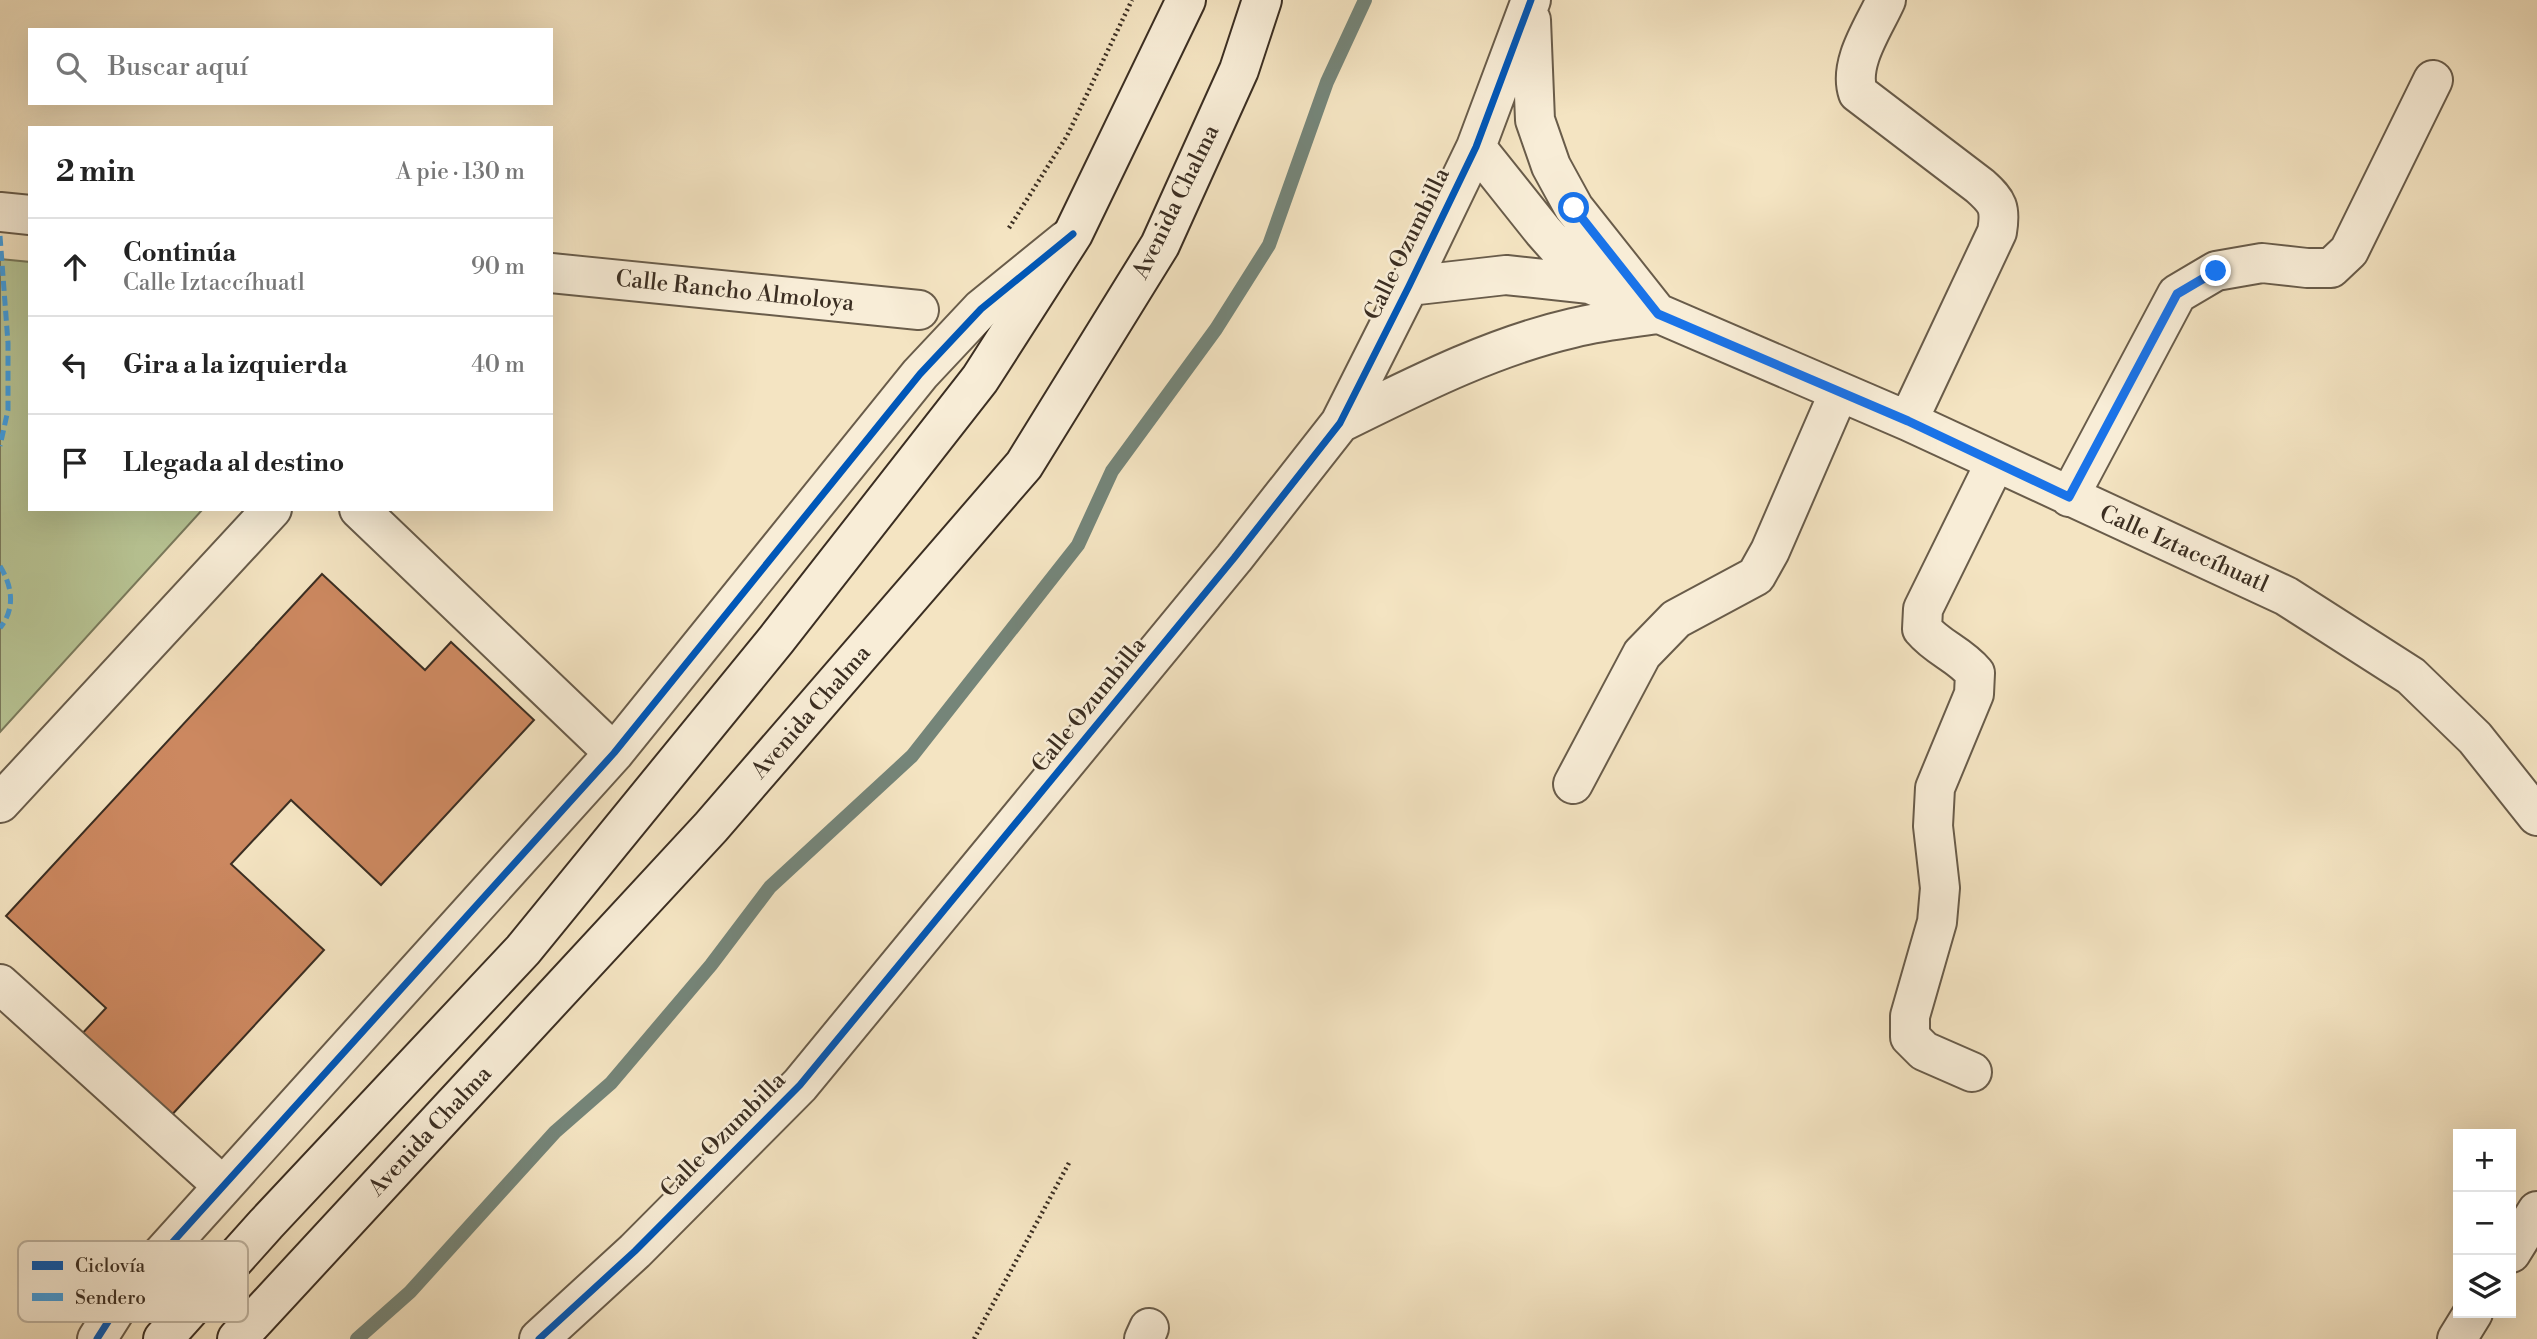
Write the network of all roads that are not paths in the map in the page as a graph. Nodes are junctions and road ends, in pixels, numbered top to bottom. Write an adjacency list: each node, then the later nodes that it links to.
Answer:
1 (1186, 0): 9 (street)
2 (1262, 0): 38 (street, Avenida Chalma)
3 (1886, 0): 16 (street)
4 (1530, 1): 6 (street, Calle Ozumbilla); 14 (street, Calle Iztaccíhuatl)
5 (2433, 80): 19 (street)
6 (1476, 147): 11 (street, Calle Iztaccíhuatl); 12 (street, Calle Ozumbilla)
7 (0, 212): 8 (street)
8 (28, 215)
9 (1073, 234): 22 (street); 31 (street)
10 (553, 273): 13 (street, Calle Rancho Almoloya)
11 (1590, 284): 12 (street, Calle Iztaccíhuatl); 14 (street, Calle Iztaccíhuatl)
12 (1409, 286): 17 (street, Calle Ozumbilla)
13 (919, 310)
14 (1658, 314): 15 (street, Calle Iztaccíhuatl); 17 (street)
15 (1839, 392): 16 (street, Calle Iztaccíhuatl); 23 (street)
16 (1908, 421): 18 (street, Calle Iztaccíhuatl)
17 (1339, 423): 39 (street, Calle Ozumbilla)
18 (1995, 463): 19 (street, Calle Iztaccíhuatl); 27 (street)
19 (2069, 497): 25 (street, Calle Iztaccíhuatl)
20 (270, 511): 24 (street)
21 (361, 511): 22 (street)
22 (614, 753): 28 (street)
23 (1573, 784)
24 (0, 803)
25 (2537, 816)
26 (0, 984): 28 (street)
27 (1972, 1072)
28 (223, 1186): 30 (street)
29 (2537, 1211): 32 (street)
30 (174, 1241)
31 (248, 1244)
32 (2516, 1245)
33 (2470, 1318): 40 (street)
34 (108, 1322): 36 (street)
35 (178, 1322): 37 (street)
36 (97, 1339)
37 (163, 1339)
38 (237, 1339)
39 (539, 1339)
40 (2457, 1339)

